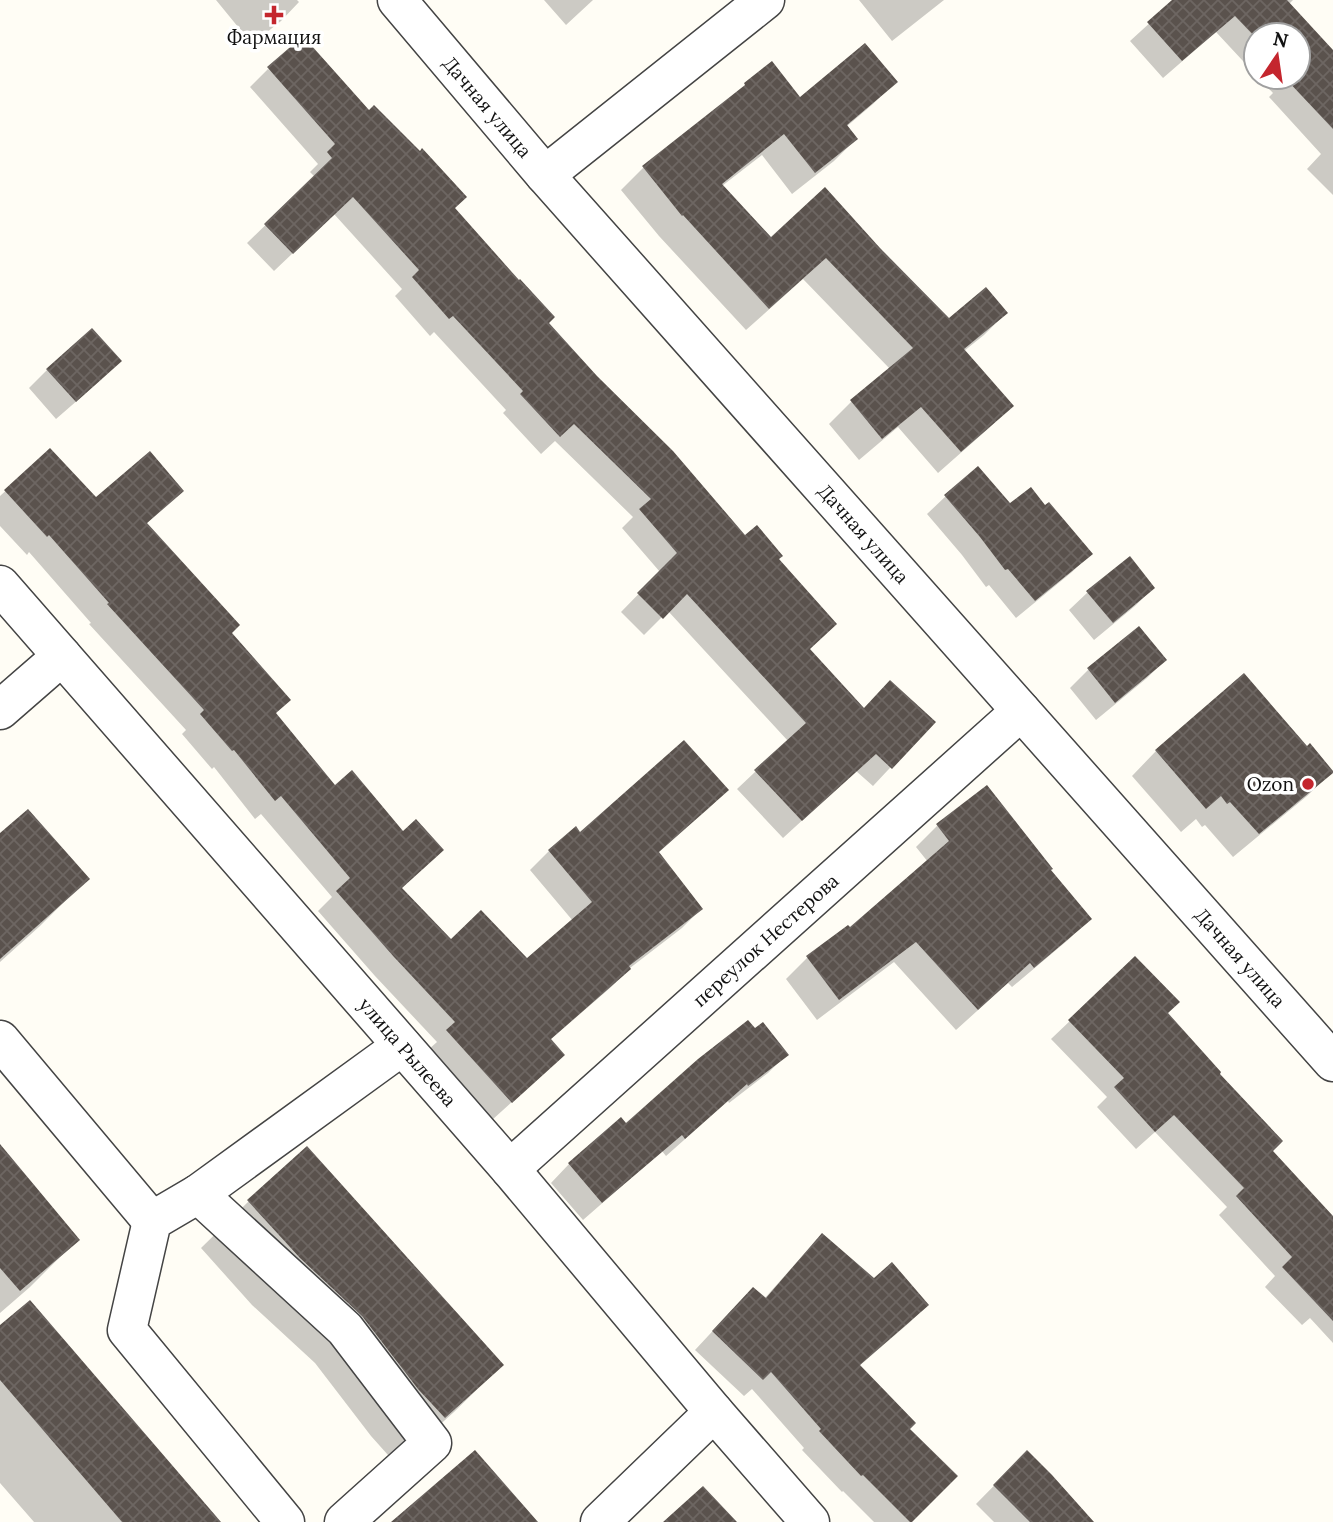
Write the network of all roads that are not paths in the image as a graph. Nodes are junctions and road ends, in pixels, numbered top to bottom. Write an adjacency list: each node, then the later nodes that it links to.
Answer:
1 (397, 0): 3 (street, Дачная улица)
2 (765, 0): 3 (street)
3 (545, 175): 7 (street, Дачная улица)
4 (0, 585): 5 (street, улица Рылеева)
5 (62, 656): 6 (street); 9 (street, улица Рылеева)
6 (0, 710)
7 (1021, 711): 10 (street, Дачная улица); 11 (street, переулок Нестерова)
8 (0, 1040): 13 (street)
9 (402, 1046): 11 (street, улица Рылеева); 12 (street)
10 (1333, 1062)
11 (510, 1168): 14 (street, улица Рылеева)
12 (198, 1194): 13 (street); 16 (street)
13 (152, 1221): 15 (street)
14 (714, 1412): 17 (street); 18 (street, улица Рылеева)
15 (285, 1522)
16 (344, 1522)
17 (600, 1522)
18 (810, 1522)

